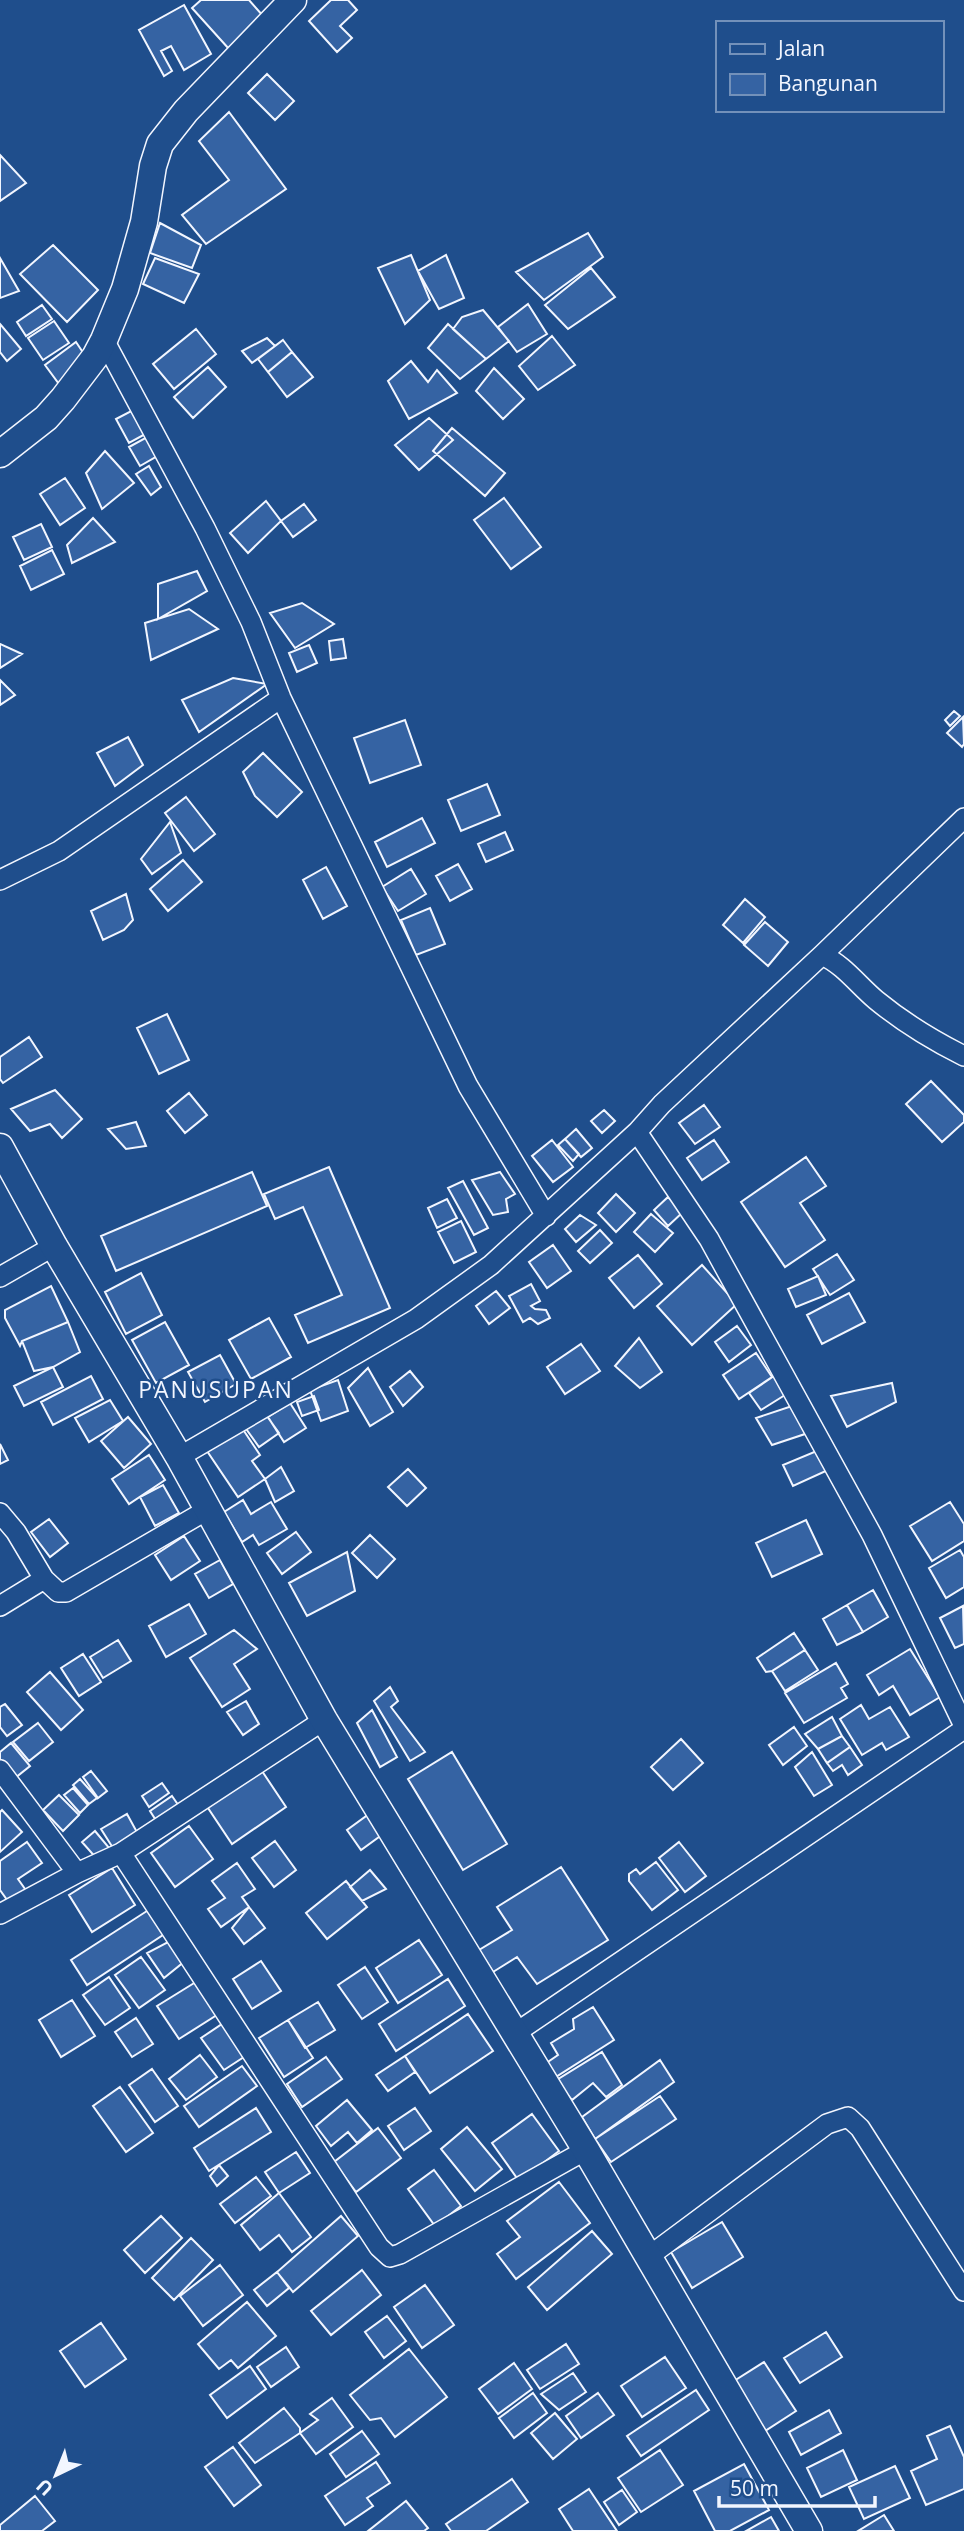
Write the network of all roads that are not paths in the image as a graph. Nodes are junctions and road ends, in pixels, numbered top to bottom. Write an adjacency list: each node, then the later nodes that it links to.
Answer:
1 (293, 0): 2 (street)
2 (104, 340): 3 (street); 4 (street)
3 (0, 454)
4 (281, 698): 6 (street); 11 (street)
5 (964, 818): 7 (street)
6 (0, 880)
7 (822, 955): 8 (street); 9 (street)
8 (964, 1056)
9 (637, 1132): 11 (street); 20 (street)
10 (0, 1147): 12 (street)
11 (546, 1216): 14 (street)
12 (54, 1246): 13 (street); 14 (street)
13 (0, 1277)
14 (179, 1457): 15 (street)
15 (207, 1510): 17 (street); 19 (street)
16 (0, 1513): 17 (street)
17 (44, 1579): 18 (street)
18 (0, 1606)
19 (324, 1720): 22 (street); 25 (street)
20 (964, 1727): 25 (street)
21 (0, 1770): 23 (street)
22 (121, 1853): 23 (street); 26 (street)
23 (77, 1873): 24 (street)
24 (0, 1914)
25 (514, 2034): 26 (street)
26 (586, 2150): 27 (street)
27 (648, 2256): 28 (street); 29 (street)
28 (964, 2291)
29 (809, 2531)

